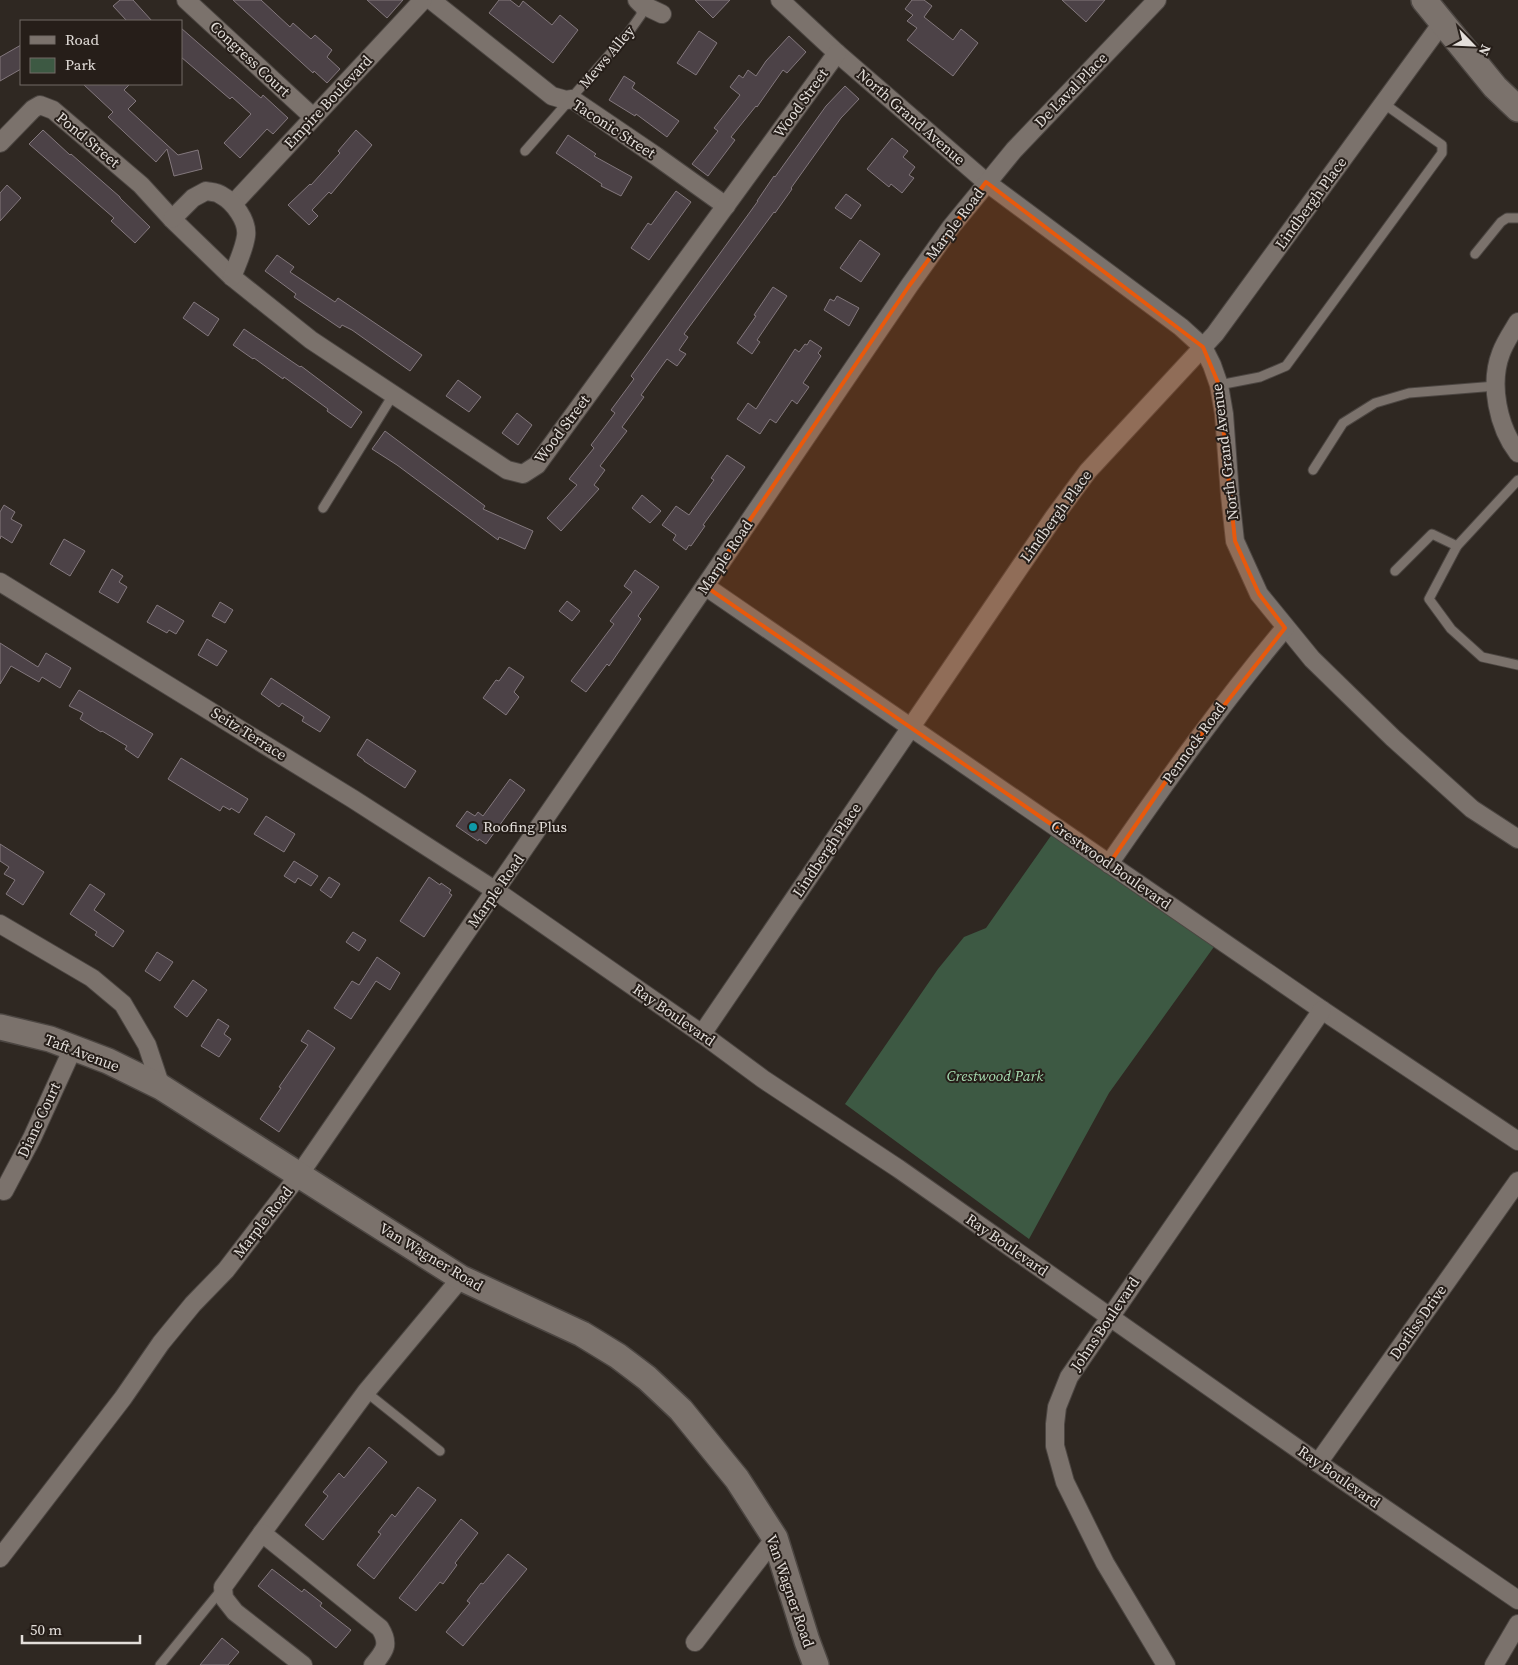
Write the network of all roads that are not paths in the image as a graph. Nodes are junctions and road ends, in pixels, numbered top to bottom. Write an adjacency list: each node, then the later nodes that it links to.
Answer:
1 (186, 0): 14 (street, Congress Court)
2 (423, 0): 14 (street, Empire Boulevard)
3 (431, 0): 11 (street, Taconic Street)
4 (780, 0): 10 (street, North Grand Avenue)
5 (1157, 0): 17 (street, De Laval Place)
6 (1424, 0): 9 (street)
7 (639, 2): 8 (street, Mews Alley); 11 (lane, Mews Alley)
8 (662, 14)
9 (1442, 23): 12 (street, Lindbergh Place); 13 (street)
10 (837, 54): 17 (street, North Grand Avenue); 19 (street, Wood Street)
11 (572, 99): 16 (lane, Mews Alley); 19 (street, Taconic Street)
12 (1383, 103): 25 (street, Lindbergh Place); 26 (lane)
13 (1518, 109)
14 (313, 117): 18 (street, Empire Boulevard)
15 (0, 143): 21 (street, Pond Street)
16 (525, 151)
17 (986, 182): 25 (street, North Grand Avenue); 36 (street, Marple Road)
18 (233, 204): 21 (street); 23 (street)
19 (726, 206): 28 (street, Wood Street)
20 (1518, 218): 22 (lane)
21 (172, 220): 23 (street, Wood Street)
22 (1475, 254)
23 (232, 277): 28 (street, Wood Street)
24 (1518, 322): 27 (street)
25 (1202, 347): 26 (street, North Grand Avenue); 39 (street, Lindbergh Place)
26 (1219, 385): 37 (street, North Grand Avenue)
27 (1496, 386): 29 (street); 30 (lane)
28 (393, 394): 32 (lane)
29 (1518, 453)
30 (1312, 470)
31 (1518, 480): 33 (lane)
32 (323, 508)
33 (1457, 546): 34 (lane); 38 (lane)
34 (1395, 570)
35 (0, 582): 42 (street, Seitz Terrace)
36 (705, 586): 39 (street, Crestwood Boulevard); 42 (street, Marple Road)
37 (1285, 628): 40 (street, North Grand Avenue); 41 (street, Pennock Road)
38 (1518, 665)
39 (910, 727): 41 (street, Crestwood Boulevard); 46 (street, Lindbergh Place)
40 (1518, 839)
41 (1110, 864): 44 (street, Crestwood Boulevard)
42 (496, 892): 46 (street, Ray Boulevard); 50 (street, Marple Road)
43 (0, 924): 48 (street)
44 (1322, 1010): 49 (street, Crestwood Boulevard); 54 (street, Johns Boulevard)
45 (0, 1027): 47 (street, Taft Avenue)
46 (702, 1034): 54 (street, Ray Boulevard)
47 (73, 1048): 48 (street, Taft Avenue); 52 (street, Diane Court)
48 (160, 1087): 50 (street, Van Wagner Road)
49 (1518, 1141)
50 (299, 1175): 53 (street, Van Wagner Road); 60 (street, Marple Road)
51 (1518, 1181): 57 (street, Dorliss Drive)
52 (4, 1191)
53 (461, 1278): 55 (street); 59 (street, Van Wagner Road)
54 (1110, 1317): 57 (street, Ray Boulevard); 69 (street, Johns Boulevard)
55 (366, 1392): 56 (lane); 58 (street)
56 (440, 1451)
57 (1318, 1462): 62 (street, Ray Boulevard)
58 (262, 1532): 61 (street); 67 (street)
59 (775, 1538): 64 (street); 68 (street, Van Wagner Road)
60 (0, 1558)
61 (223, 1587): 65 (lane); 66 (street)
62 (1518, 1600)
63 (1518, 1624): 70 (street)
64 (695, 1642)
65 (160, 1665)
66 (302, 1665)
67 (373, 1665)
68 (816, 1665)
69 (1166, 1665)
70 (1494, 1665)

